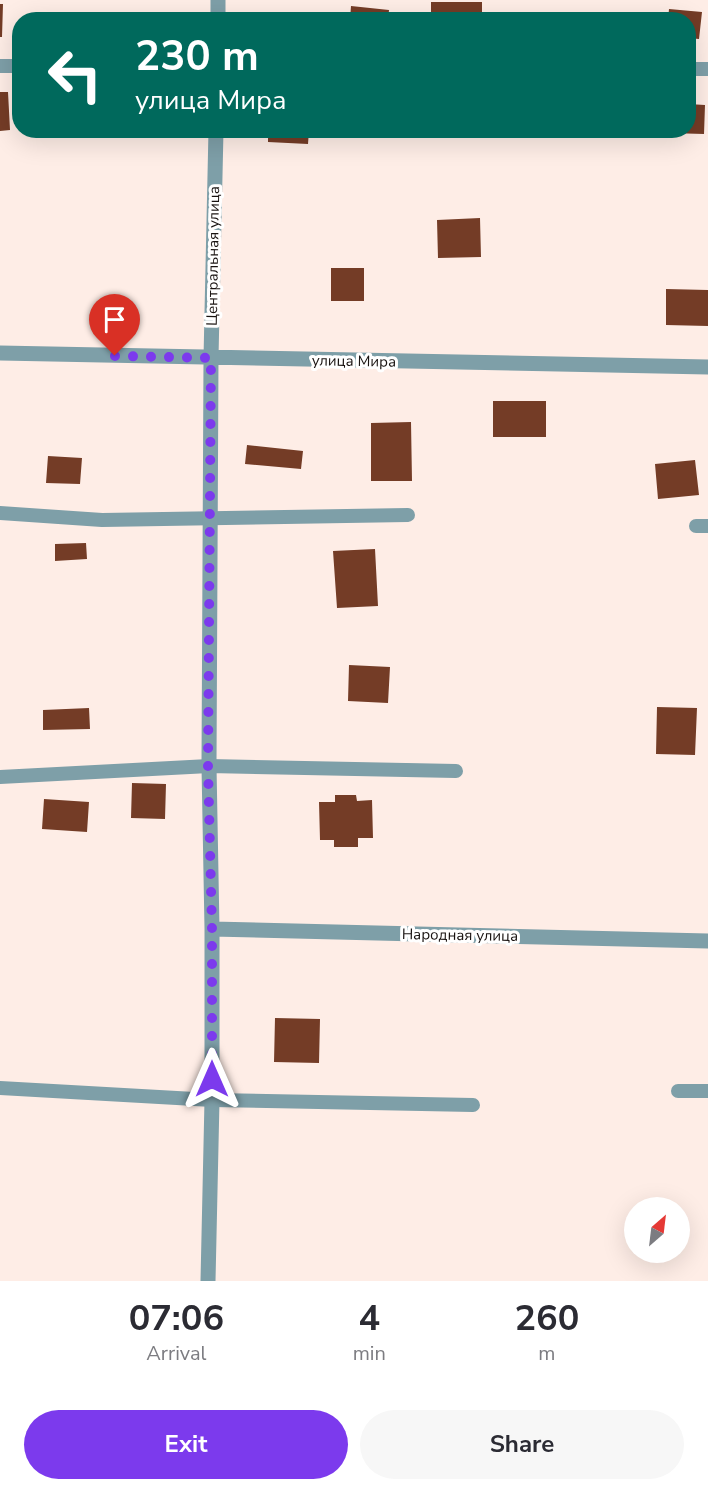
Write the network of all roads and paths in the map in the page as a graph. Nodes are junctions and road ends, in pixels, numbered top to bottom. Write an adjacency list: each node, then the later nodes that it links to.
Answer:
1 (216, 138): 3 (street, Центральная улица)
2 (0, 353): 3 (street, улица Мира)
3 (211, 358): 4 (street, улица Мира); 7 (street, Центральная улица)
4 (708, 367)
5 (0, 513): 7 (lane)
6 (408, 515): 7 (lane)
7 (211, 516): 8 (street, Центральная улица)
8 (208, 766): 9 (lane); 10 (lane); 11 (street, Центральная улица)
9 (456, 771)
10 (0, 777)
11 (212, 929): 12 (street, Народная улица); 16 (street, Центральная улица)
12 (708, 941)
13 (0, 1088): 16 (lane)
14 (678, 1091): 15 (lane)
15 (708, 1091)
16 (212, 1100): 17 (lane); 18 (street, Центральная улица)
17 (473, 1105)
18 (208, 1281)

